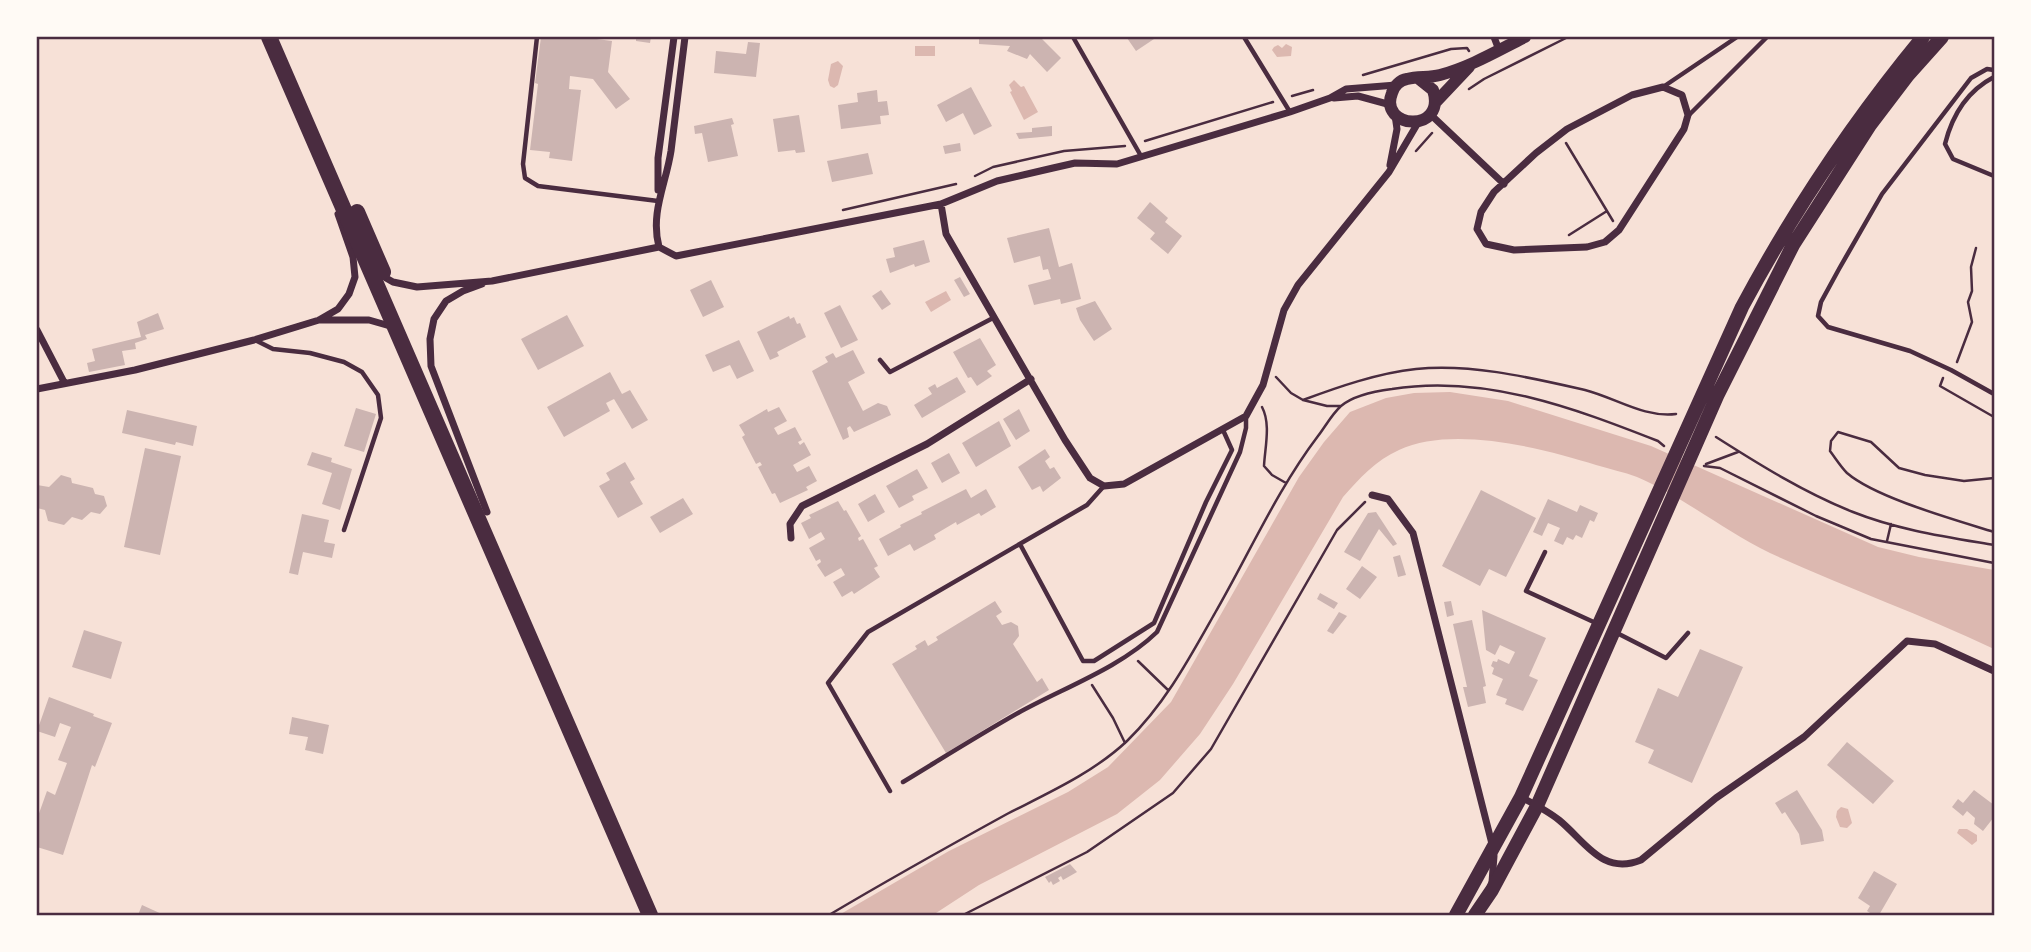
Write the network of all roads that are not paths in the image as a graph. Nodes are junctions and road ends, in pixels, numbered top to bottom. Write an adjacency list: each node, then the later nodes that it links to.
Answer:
1 (269, 37): 22 (highway)
2 (280, 37): 34 (highway)
3 (537, 37): 31 (lane)
4 (674, 37): 31 (street)
5 (685, 37): 31 (street)
6 (1073, 37): 27 (lane)
7 (1244, 37): 24 (lane)
8 (1494, 37): 14 (street)
9 (1525, 37): 14 (street)
10 (1737, 37): 20 (lane)
11 (1767, 37): 26 (lane)
12 (1923, 37): 55 (main road)
13 (1942, 37): 56 (main road)
14 (1499, 50): 15 (street)
15 (1475, 63): 18 (street); 25 (street)
16 (1994, 70): 45 (lane)
17 (1994, 77): 29 (lane)
18 (1418, 78): 19 (street); 25 (street)
19 (1396, 85): 21 (street); 23 (street)
20 (1663, 87): 26 (street); 30 (street)
21 (1330, 98): 23 (street); 24 (street)
22 (300, 108): 37 (street); 39 (highway)
23 (1393, 109): 25 (street); 28 (street)
24 (1290, 112): 27 (street)
25 (1428, 113): 28 (street); 30 (street)
26 (1688, 115): 30 (street)
27 (1142, 157): 32 (street)
28 (1389, 172): 46 (street)
29 (1994, 176)
30 (1504, 184)
31 (658, 201): 33 (street)
32 (941, 204): 33 (street); 36 (street)
33 (659, 247): 35 (street)
34 (386, 278): 35 (street); 50 (highway)
35 (492, 281): 50 (street)
36 (993, 318): 41 (lane); 42 (street)
37 (319, 320): 39 (street); 40 (street)
38 (37, 330): 43 (street)
39 (397, 331): 65 (highway)
40 (254, 340): 43 (street); 51 (lane)
41 (880, 360)
42 (1031, 379): 48 (street); 52 (street)
43 (64, 383): 44 (street)
44 (37, 389)
45 (1994, 394)
46 (1246, 416): 47 (street); 59 (lane)
47 (1223, 429): 48 (street); 53 (lane)
48 (1104, 486): 53 (lane)
49 (1372, 495): 63 (street)
50 (487, 512): 66 (highway)
51 (344, 530)
52 (791, 538)
53 (1020, 545): 60 (lane)
54 (1545, 552): 55 (lane)
55 (1599, 625): 56 (lane); 61 (main road)
56 (1614, 631): 57 (lane); 62 (main road)
57 (1688, 633)
58 (1994, 671): 62 (street)
59 (903, 782)
60 (890, 791)
61 (1521, 797): 62 (street); 63 (main road)
62 (1537, 806): 64 (main road)
63 (1494, 850): 64 (street); 67 (main road)
64 (1492, 890): 68 (main road)
65 (650, 915)
66 (661, 915)
67 (1456, 915)
68 (1475, 915)

